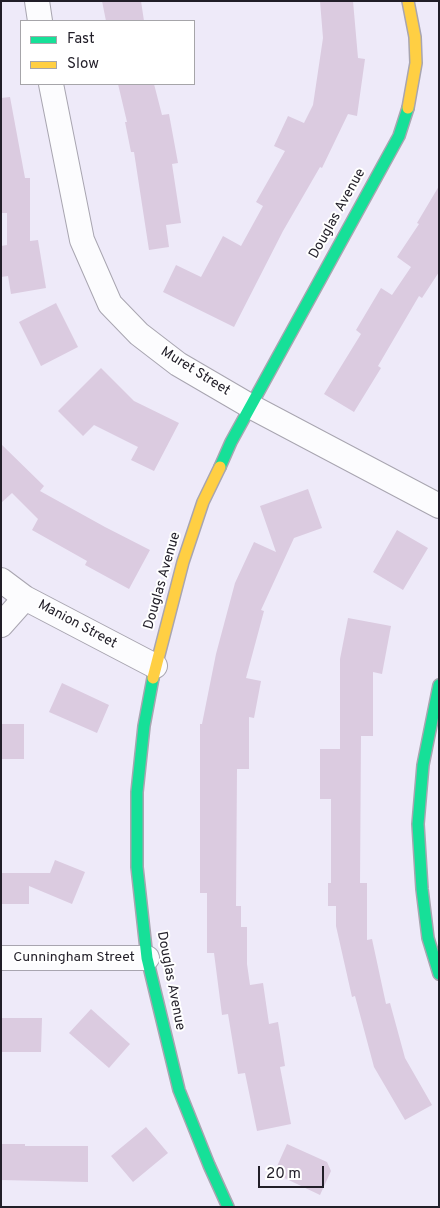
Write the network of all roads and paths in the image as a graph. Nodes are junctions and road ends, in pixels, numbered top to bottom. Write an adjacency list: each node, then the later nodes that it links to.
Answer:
1 (37, 1): 3 (street)
2 (408, 1): 5 (street, Douglas Avenue)
3 (40, 20)
4 (51, 85): 5 (street, Muret Street)
5 (250, 406): 6 (street, Muret Street); 10 (street, Douglas Avenue)
6 (439, 506)
7 (1, 580): 8 (street, Manion Street)
8 (25, 598): 9 (street); 10 (street, Manion Street)
9 (1, 625)
10 (155, 666): 13 (street, Douglas Avenue)
11 (439, 685): 14 (street)
12 (1, 958): 13 (street, Cunningham Street)
13 (147, 958): 15 (street, Douglas Avenue)
14 (439, 974)
15 (228, 1207)

